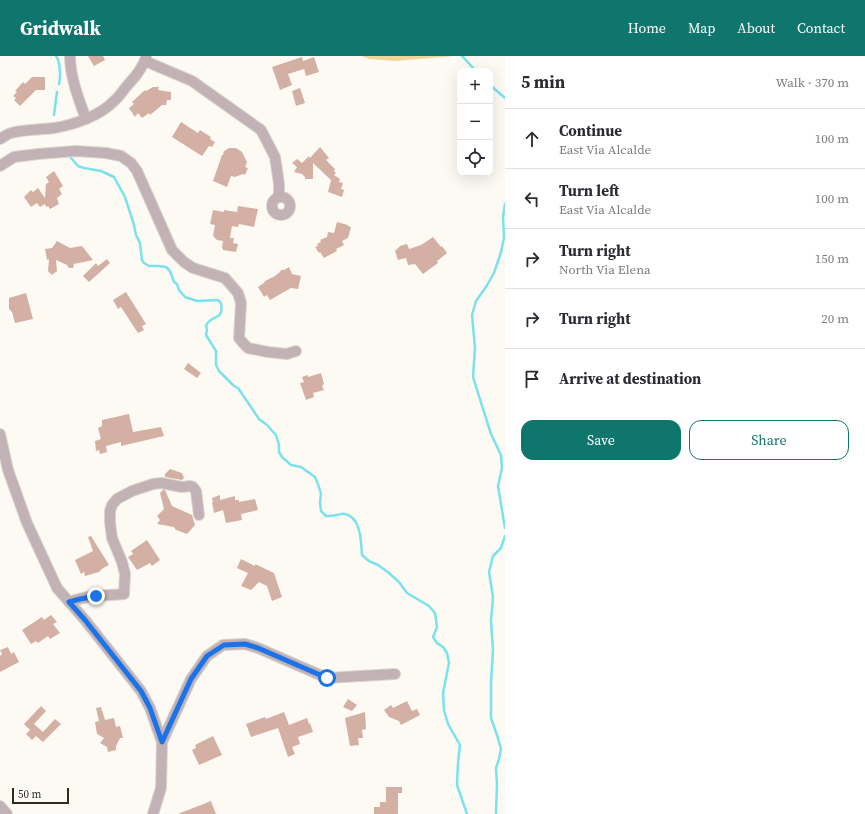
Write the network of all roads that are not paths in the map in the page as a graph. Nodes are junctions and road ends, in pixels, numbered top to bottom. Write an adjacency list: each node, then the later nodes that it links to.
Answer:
1 (70, 56): 3 (street)
2 (146, 59): 3 (street); 6 (street)
3 (86, 119): 4 (street)
4 (0, 139)
5 (0, 166): 7 (street)
6 (279, 197)
7 (296, 351)
8 (0, 434): 10 (street)
9 (199, 515): 10 (street)
10 (69, 602): 12 (street)
11 (395, 674): 12 (street)
12 (162, 742): 15 (street)
13 (0, 806): 14 (street)
14 (7, 814)
15 (152, 814)

